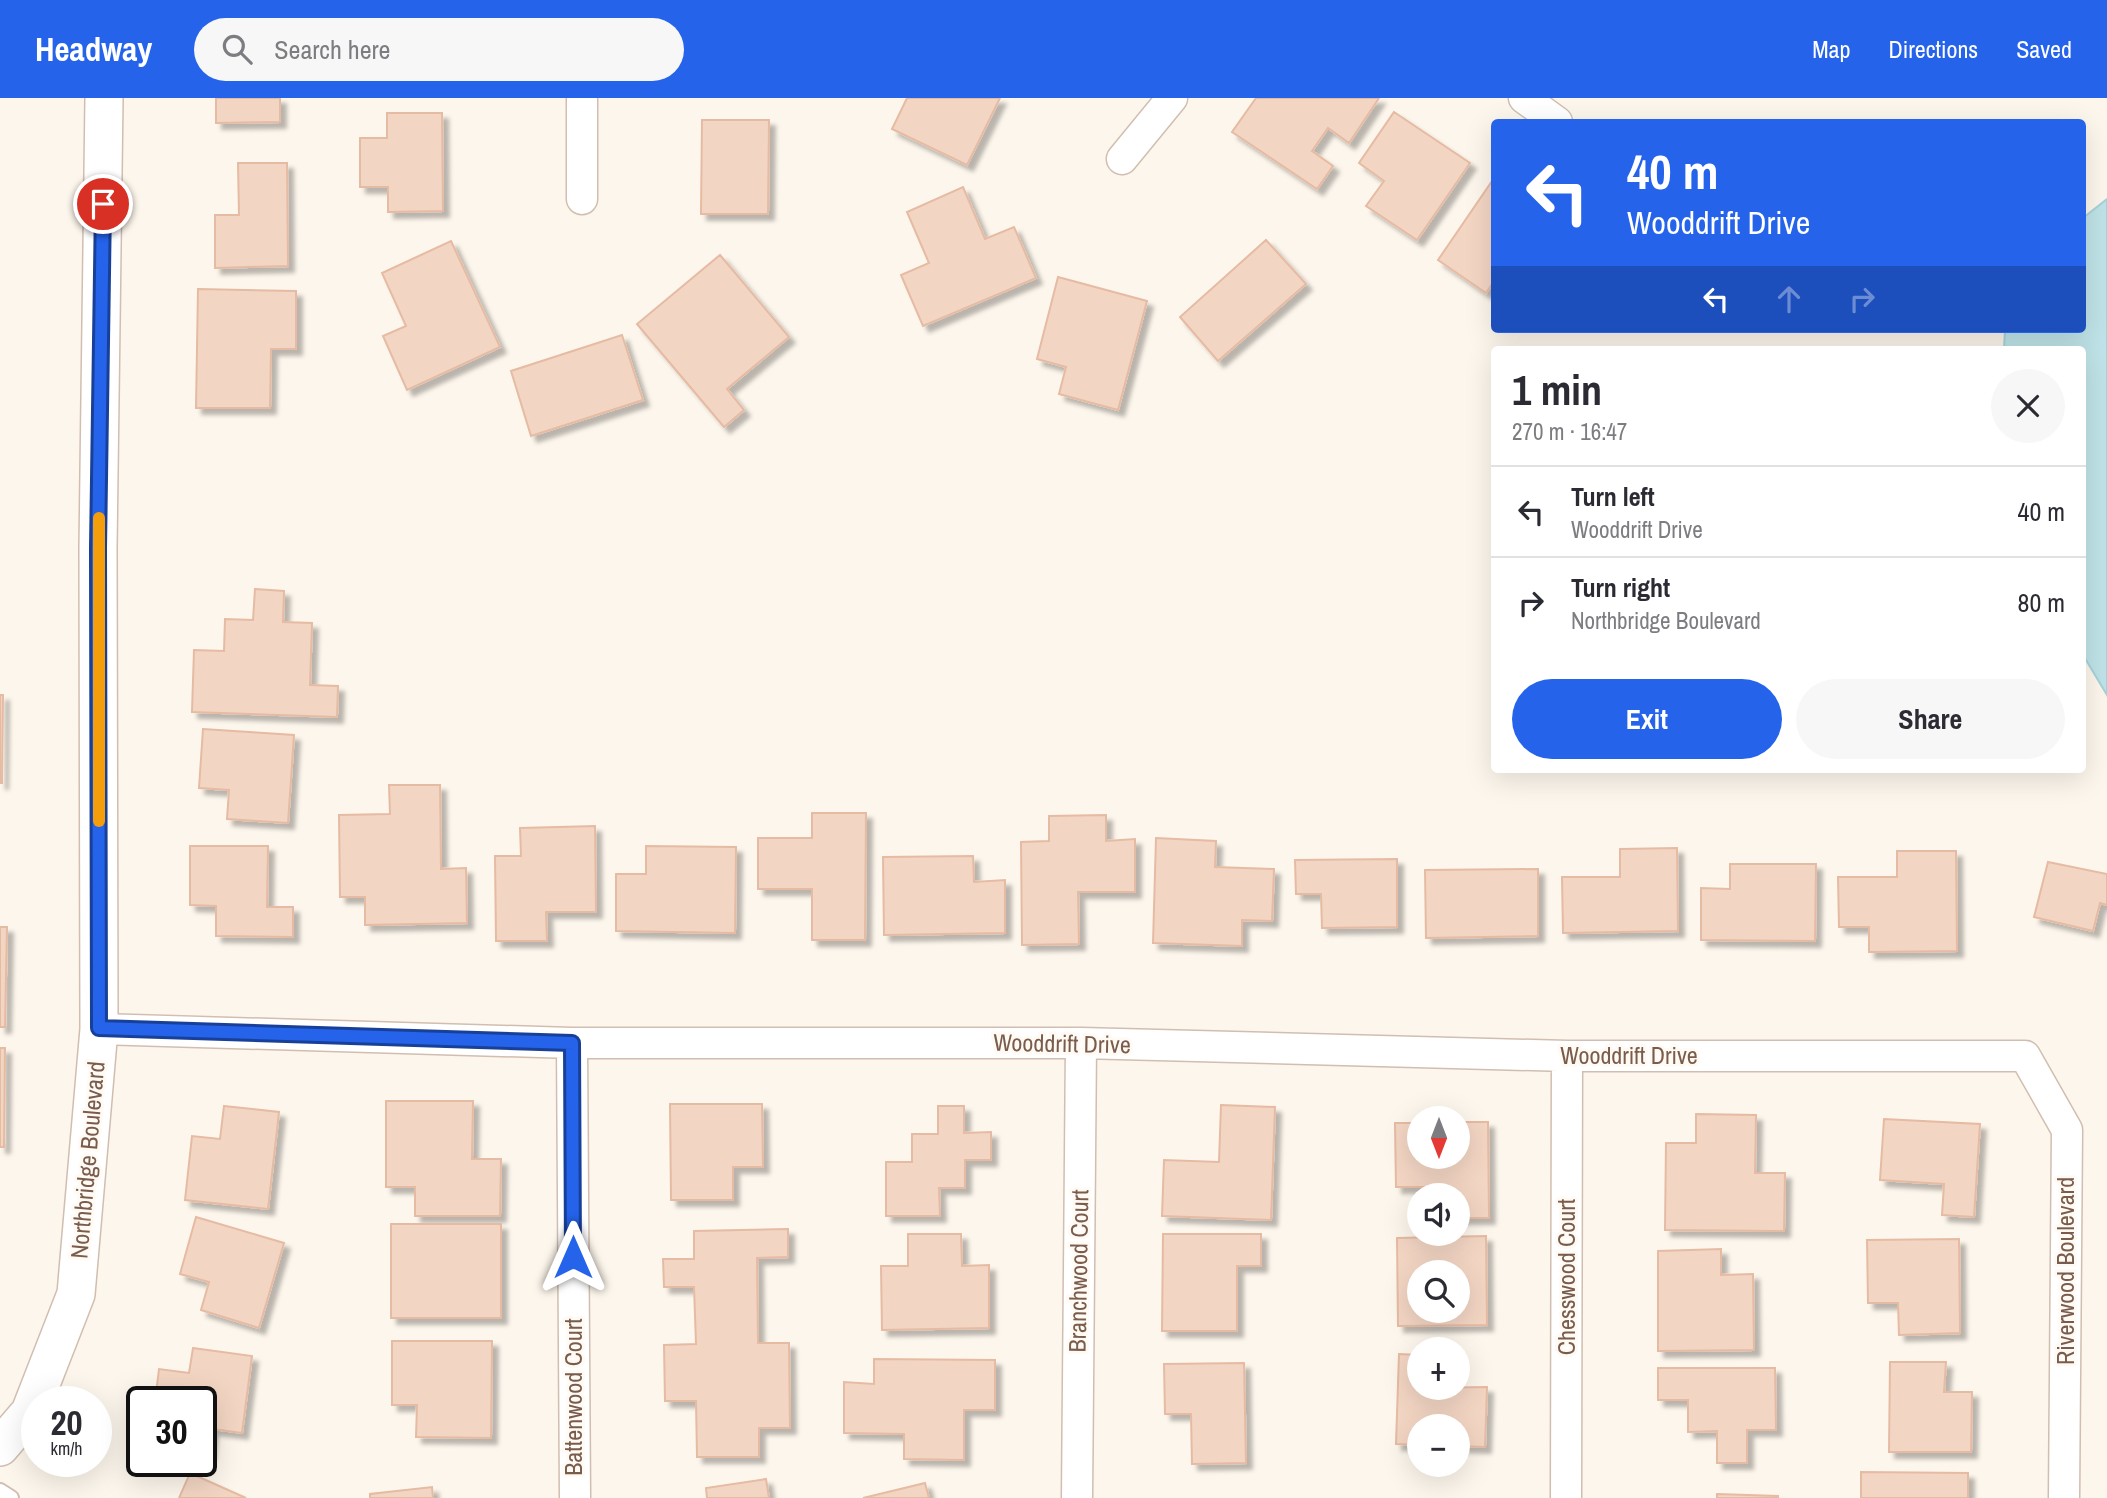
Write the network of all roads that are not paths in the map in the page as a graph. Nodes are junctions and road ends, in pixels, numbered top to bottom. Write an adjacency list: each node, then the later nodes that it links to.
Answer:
1 (104, 98): 8 (street, Northbridge Boulevard)
2 (582, 98): 7 (street)
3 (1172, 98): 6 (street)
4 (1524, 98): 5 (street)
5 (1553, 119)
6 (1122, 159)
7 (582, 199)
8 (99, 1028): 9 (street, Wooddrift Drive); 13 (street, Northbridge Boulevard)
9 (572, 1043): 10 (street, Wooddrift Drive); 16 (street, Battenwood Court)
10 (1082, 1043): 11 (street, Wooddrift Drive); 17 (street, Branchwood Court)
11 (1567, 1056): 12 (street, Wooddrift Drive); 18 (street, Chesswood Court)
12 (2025, 1056): 19 (street, Riverwood Boulevard)
13 (0, 1447)
14 (0, 1491): 15 (lane)
15 (12, 1498)
16 (575, 1498)
17 (1077, 1498)
18 (1566, 1498)
19 (2064, 1498)

